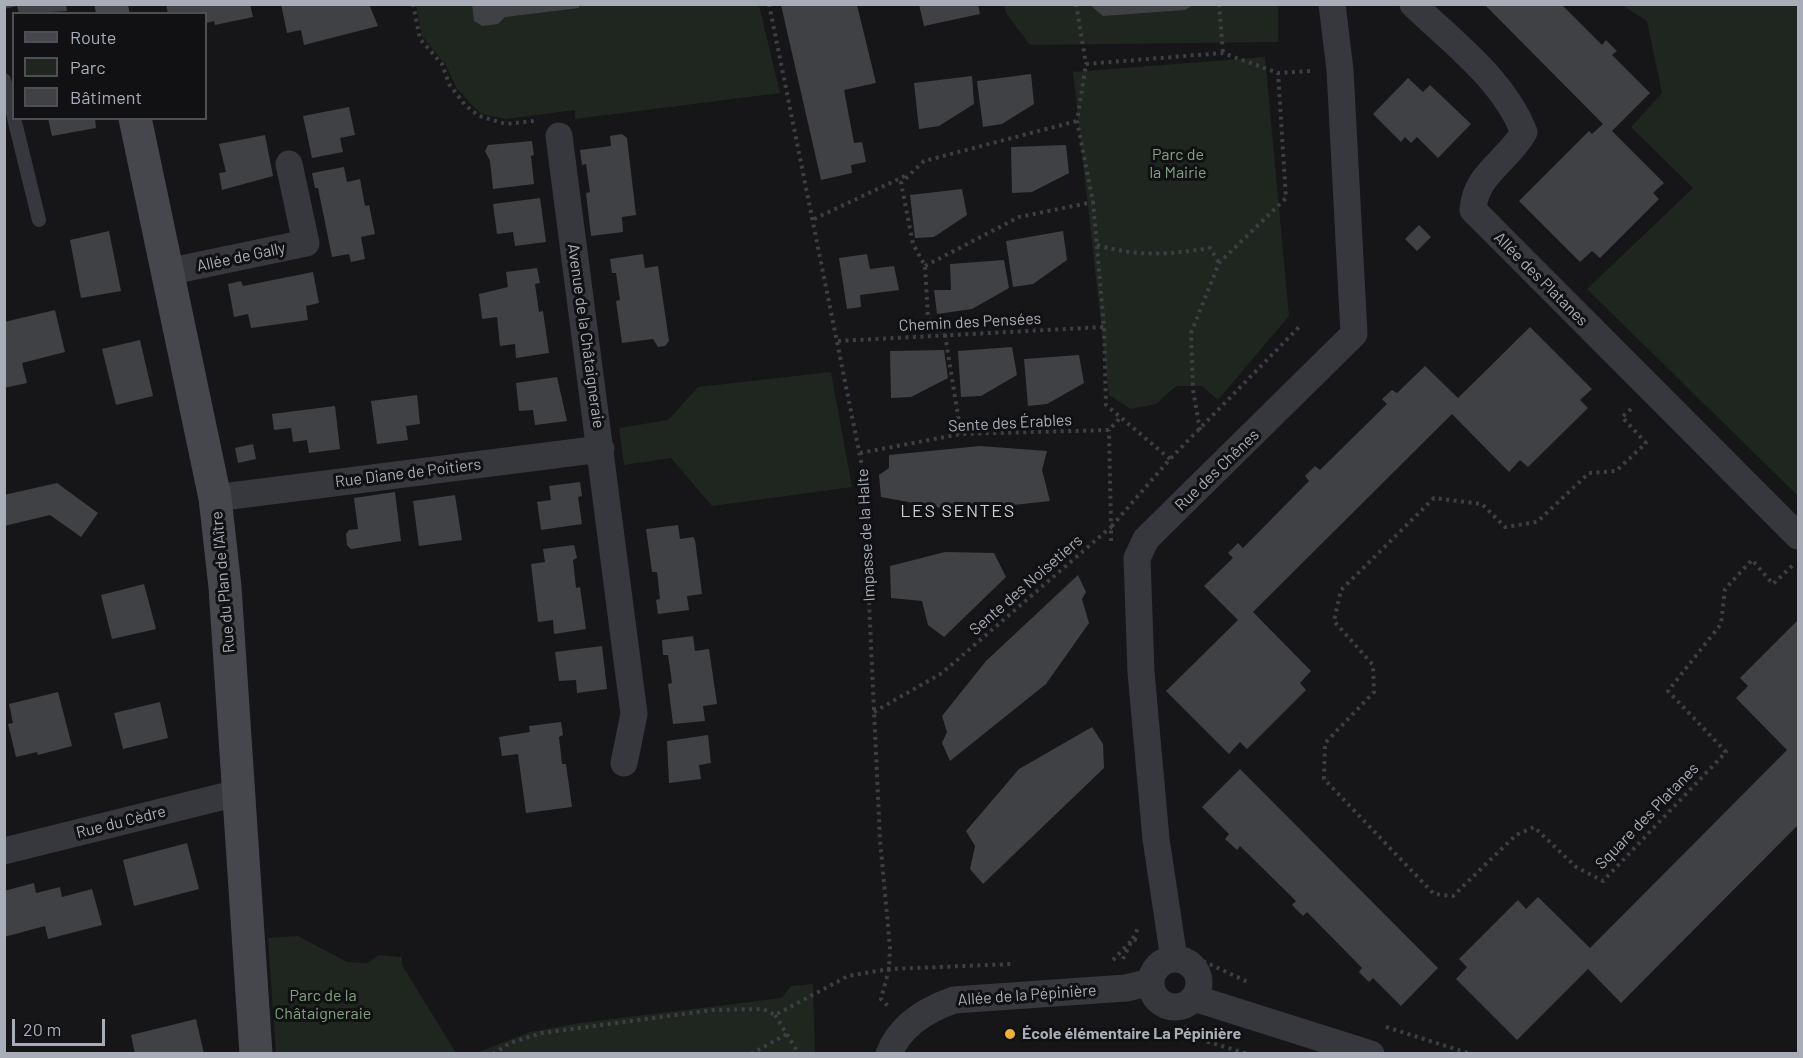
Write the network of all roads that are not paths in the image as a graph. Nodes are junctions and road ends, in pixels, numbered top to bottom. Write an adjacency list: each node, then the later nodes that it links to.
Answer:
1 (1332, 4): 17 (street, Rue des Chênes)
2 (1413, 4): 13 (street, Allée des Platanes)
3 (4, 80): 4 (lane)
4 (12, 110)
5 (14, 120): 9 (lane)
6 (135, 120): 10 (street, Rue du Plan de l'Aître)
7 (559, 136): 11 (street, Avenue de la Châtaigneraie)
8 (289, 164): 10 (street, Allée de Gally)
9 (39, 220)
10 (167, 272): 12 (street, Rue du Plan de l'Aître)
11 (601, 449): 12 (street, Rue Diane de Poitiers); 14 (street, Avenue de la Châtaigneraie)
12 (215, 498): 15 (street, Rue du Plan de l'Aître)
13 (1798, 536)
14 (624, 763)
15 (237, 793): 16 (street, Rue du Cèdre); 20 (street, Rue du Plan de l'Aître)
16 (4, 851)
17 (1174, 959): 18 (street); 19 (street)
18 (1151, 982): 19 (street); 21 (street, Allée de la Pépinière)
19 (1184, 1003): 22 (street)
20 (256, 1053)
21 (889, 1053)
22 (1371, 1053)

